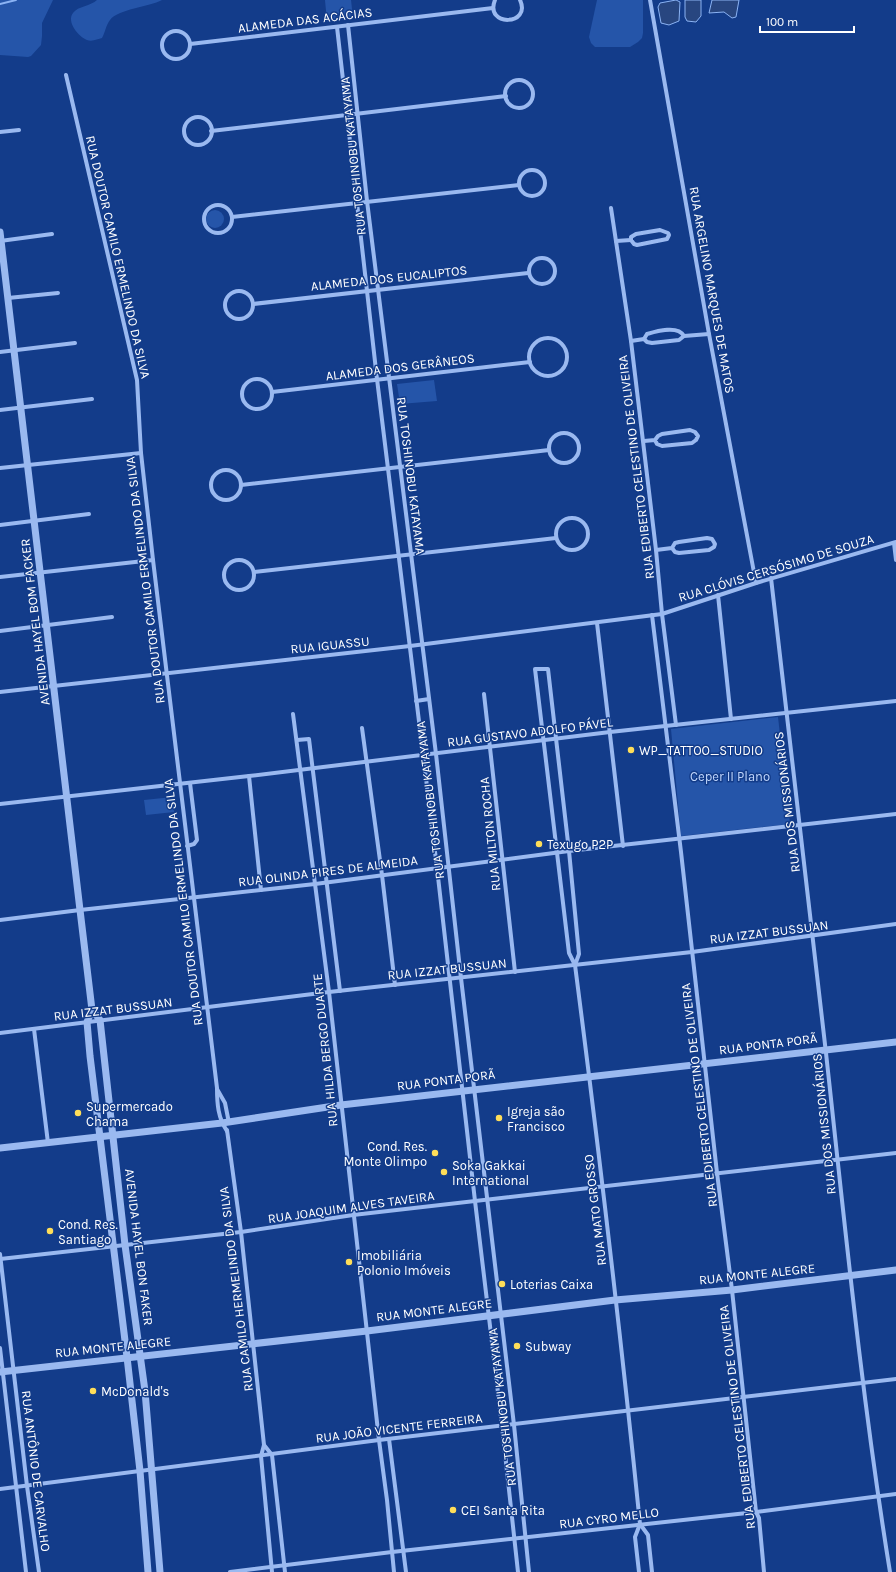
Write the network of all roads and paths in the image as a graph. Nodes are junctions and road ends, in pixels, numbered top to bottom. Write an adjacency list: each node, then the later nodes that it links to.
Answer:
1 (495, 0): 4 (street)
2 (520, 0): 4 (street)
3 (650, 0): 31 (street, RUA ARGELINO MARQUES DE MATOS)
4 (493, 8): 5 (street, ALAMEDA DAS ACÁCIAS)
5 (348, 25): 6 (street, ALAMEDA DAS ACÁCIAS); 10 (street, RUA TOSHINOBU KATAYAMA)
6 (337, 27): 7 (street, ALAMEDA DAS ACÁCIAS); 11 (street, RUA TOSHINOBU KATAYAMA)
7 (190, 44): 7 (street)
8 (66, 75): 48 (street, RUA DOUTOR CAMILO ERMELINDO DA SILVA)
9 (506, 96): 9 (street); 10 (street)
10 (358, 114): 11 (street); 16 (street, RUA TOSHINOBU KATAYAMA)
11 (348, 115): 13 (street); 17 (street, RUA TOSHINOBU KATAYAMA)
12 (18, 130): 14 (street)
13 (212, 131): 13 (street)
14 (0, 132)
15 (519, 185): 15 (street); 16 (street)
16 (368, 201): 17 (street); 26 (street, RUA TOSHINOBU KATAYAMA)
17 (358, 202): 19 (street); 27 (street, RUA TOSHINOBU KATAYAMA)
18 (611, 208): 24 (street, RUA EDIBERTO CELESTINO DE OLIVEIRA)
19 (232, 217): 19 (street)
20 (0, 232): 23 (street, AVENIDA HAYEL BOM FACKER)
21 (52, 234): 23 (street)
22 (631, 240): 22 (street); 24 (street)
23 (1, 241): 29 (street, AVENIDA HAYEL BOM FACKER)
24 (616, 241): 34 (street, RUA EDIBERTO CELESTINO DE OLIVEIRA)
25 (528, 273): 25 (street); 26 (street, ALAMEDA DOS EUCALIPTOS)
26 (378, 289): 27 (street, ALAMEDA DOS EUCALIPTOS); 39 (street, RUA TOSHINOBU KATAYAMA)
27 (368, 290): 30 (street, ALAMEDA DOS EUCALIPTOS); 40 (street, RUA TOSHINOBU KATAYAMA)
28 (58, 293): 29 (street)
29 (8, 298): 36 (street, AVENIDA HAYEL BOM FACKER)
30 (253, 304): 30 (street)
31 (709, 334): 32 (street); 69 (street, RUA ARGELINO MARQUES DE MATOS)
32 (684, 336): 33 (street); 33 (street)
33 (644, 339): 34 (street)
34 (631, 341): 46 (street, RUA EDIBERTO CELESTINO DE OLIVEIRA)
35 (76, 343): 36 (street)
36 (14, 350): 37 (street); 43 (street, AVENIDA HAYEL BOM FACKER)
37 (0, 352)
38 (530, 362): 38 (street); 39 (street, ALAMEDA DOS GERÂNEOS)
39 (389, 378): 40 (street, ALAMEDA DOS GERÂNEOS); 50 (street, RUA TOSHINOBU KATAYAMA)
40 (377, 379): 41 (street, ALAMEDA DOS GERÂNEOS); 51 (street, RUA TOSHINOBU KATAYAMA)
41 (272, 392): 41 (street)
42 (92, 399): 43 (street)
43 (20, 408): 44 (street); 49 (street, AVENIDA HAYEL BOM FACKER)
44 (0, 410)
45 (655, 440): 45 (street); 46 (street)
46 (644, 441): 60 (street, RUA EDIBERTO CELESTINO DE OLIVEIRA)
47 (549, 450): 47 (street); 50 (street)
48 (141, 453): 49 (street); 63 (street, RUA DOUTOR CAMILO ERMELINDO DA SILVA)
49 (27, 464): 52 (street); 55 (street, AVENIDA HAYEL BOM FACKER)
50 (400, 466): 51 (street); 61 (street, RUA TOSHINOBU KATAYAMA)
51 (388, 467): 53 (street); 62 (street, RUA TOSHINOBU KATAYAMA)
52 (0, 468)
53 (241, 485): 53 (street)
54 (89, 514): 55 (street)
55 (35, 521): 56 (street); 65 (street, AVENIDA HAYEL BOM FACKER)
56 (0, 525)
57 (556, 538): 57 (street); 61 (street)
58 (895, 542): 64 (street); 68 (street, RUA CLÓVIS CERSÓSIMO DE SOUZA)
59 (672, 548): 59 (street); 60 (street)
60 (656, 550): 71 (street, RUA EDIBERTO CELESTINO DE OLIVEIRA)
61 (411, 554): 62 (street); 77 (street, RUA TOSHINOBU KATAYAMA)
62 (399, 555): 66 (street); 78 (street, RUA TOSHINOBU KATAYAMA)
63 (153, 560): 65 (street); 79 (street, RUA DOUTOR CAMILO ERMELINDO DA SILVA)
64 (896, 560)
65 (40, 572): 67 (street); 75 (street, AVENIDA HAYEL BOM FACKER)
66 (254, 572): 66 (street)
67 (0, 577)
68 (771, 578): 69 (street, RUA CLÓVIS CERSÓSIMO DE SOUZA); 86 (street, RUA DOS MISSIONÁRIOS)
69 (756, 583): 70 (street, RUA CLÓVIS CERSÓSIMO DE SOUZA)
70 (718, 595): 71 (street, RUA CLÓVIS CERSÓSIMO DE SOUZA); 88 (street)
71 (662, 614): 72 (street, RUA IGUASSU); 89 (street, RUA EDIBERTO CELESTINO DE OLIVEIRA)
72 (652, 615): 74 (street, RUA IGUASSU); 90 (street, RUA EDIBERTO CELESTINO DE OLIVEIRA)
73 (112, 617): 75 (street)
74 (597, 623): 77 (street, RUA IGUASSU); 92 (street)
75 (46, 625): 76 (street); 80 (street, AVENIDA HAYEL BOM FACKER)
76 (0, 631)
77 (422, 644): 78 (street, RUA IGUASSU); 83 (street, RUA TOSHINOBU KATAYAMA)
78 (410, 646): 79 (street, RUA IGUASSU); 84 (street, RUA TOSHINOBU KATAYAMA)
79 (166, 673): 80 (street, RUA IGUASSU); 104 (street, RUA DOUTOR CAMILO ERMELINDO DA SILVA)
80 (54, 686): 81 (street, RUA IGUASSU); 105 (street, AVENIDA HAYEL BOM FACKER)
81 (0, 692)
82 (484, 694): 96 (street, RUA MILTON ROCHA)
83 (429, 699): 84 (street); 97 (street, RUA TOSHINOBU KATAYAMA)
84 (416, 701): 98 (street, RUA TOSHINOBU KATAYAMA)
85 (896, 701): 86 (street, RUA GUSTAVO ADOLFO PÁVEL)
86 (786, 713): 88 (street, RUA GUSTAVO ADOLFO PÁVEL); 108 (street, RUA DOS MISSIONÁRIOS)
87 (293, 714): 94 (street, RUA HILDA BERGO DUARTE)
88 (731, 719): 89 (street, RUA GUSTAVO ADOLFO PÁVEL)
89 (676, 725): 90 (street, RUA GUSTAVO ADOLFO PÁVEL)
90 (666, 726): 92 (street, RUA GUSTAVO ADOLFO PÁVEL); 109 (street, RUA EDIBERTO CELESTINO DE OLIVEIRA)
91 (362, 728): 99 (street)
92 (610, 732): 93 (street, RUA GUSTAVO ADOLFO PÁVEL); 111 (street)
93 (556, 739): 95 (street, RUA GUSTAVO ADOLFO PÁVEL); 95 (street, RUA MATO GROSSO); 112 (street, RUA MATO GROSSO)
94 (297, 740): 100 (street, RUA HILDA BERGO DUARTE); 101 (street, RUA HILDA BERGO DUARTE)
95 (544, 740): 96 (street, RUA GUSTAVO ADOLFO PÁVEL); 113 (street, RUA MATO GROSSO)
96 (490, 747): 97 (street, RUA GUSTAVO ADOLFO PÁVEL); 114 (street, RUA MILTON ROCHA)
97 (436, 754): 98 (street, RUA GUSTAVO ADOLFO PÁVEL); 115 (street, RUA TOSHINOBU KATAYAMA)
98 (423, 756): 99 (street, RUA GUSTAVO ADOLFO PÁVEL); 116 (street, RUA TOSHINOBU KATAYAMA)
99 (367, 762): 100 (street, RUA GUSTAVO ADOLFO PÁVEL); 117 (street)
100 (313, 768): 101 (street, RUA GUSTAVO ADOLFO PÁVEL); 118 (street, RUA HILDA BERGO DUARTE)
101 (301, 769): 102 (street, RUA GUSTAVO ADOLFO PÁVEL); 119 (street, RUA HILDA BERGO DUARTE)
102 (249, 776): 103 (street, RUA GUSTAVO ADOLFO PÁVEL); 120 (street)
103 (190, 783): 104 (street, RUA GUSTAVO ADOLFO PÁVEL); 110 (street)
104 (179, 784): 105 (street, RUA GUSTAVO ADOLFO PÁVEL); 110 (street, RUA DOUTOR CAMILO ERMELINDO DA SILVA)
105 (66, 796): 106 (street, RUA GUSTAVO ADOLFO PÁVEL); 122 (street, AVENIDA HAYEL BOM FACKER)
106 (0, 804)
107 (896, 814): 108 (street, RUA OLINDA PIRES DE ALMEIDA)
108 (800, 826): 109 (street, RUA OLINDA PIRES DE ALMEIDA); 125 (street, RUA DOS MISSIONÁRIOS)
109 (679, 839): 111 (street, RUA OLINDA PIRES DE ALMEIDA); 126 (street, RUA EDIBERTO CELESTINO DE OLIVEIRA)
110 (187, 846): 121 (street, RUA DOUTOR CAMILO ERMELINDO DA SILVA)
111 (622, 846): 112 (street, RUA OLINDA PIRES DE ALMEIDA)
112 (569, 852): 113 (street, RUA OLINDA PIRES DE ALMEIDA); 127 (street, RUA MATO GROSSO)
113 (557, 853): 114 (street, RUA OLINDA PIRES DE ALMEIDA); 127 (street, RUA MATO GROSSO)
114 (503, 860): 115 (street, RUA OLINDA PIRES DE ALMEIDA); 128 (street, RUA MILTON ROCHA)
115 (448, 866): 116 (street, RUA OLINDA PIRES DE ALMEIDA); 129 (street, RUA TOSHINOBU KATAYAMA)
116 (437, 868): 117 (street, RUA OLINDA PIRES DE ALMEIDA); 130 (street, RUA TOSHINOBU KATAYAMA)
117 (382, 875): 118 (street, RUA OLINDA PIRES DE ALMEIDA); 131 (street)
118 (326, 882): 119 (street, RUA OLINDA PIRES DE ALMEIDA); 132 (street, RUA HILDA BERGO DUARTE)
119 (315, 884): 120 (street, RUA OLINDA PIRES DE ALMEIDA); 133 (street, RUA HILDA BERGO DUARTE)
120 (261, 890): 121 (street, RUA OLINDA PIRES DE ALMEIDA)
121 (194, 898): 122 (street, RUA OLINDA PIRES DE ALMEIDA); 134 (street, RUA DOUTOR CAMILO ERMELINDO DA SILVA)
122 (80, 910): 123 (street, RUA OLINDA PIRES DE ALMEIDA); 135 (street, AVENIDA HAYEL BOM FACKER)
123 (0, 920)
124 (896, 924): 125 (street, RUA IZZAT BUSSUAN)
125 (812, 936): 126 (street, RUA IZZAT BUSSUAN); 141 (street, RUA DOS MISSIONÁRIOS)
126 (692, 952): 127 (street, RUA IZZAT BUSSUAN); 142 (street, RUA EDIBERTO CELESTINO DE OLIVEIRA)
127 (575, 965): 128 (street, RUA IZZAT BUSSUAN); 143 (street, RUA MATO GROSSO)
128 (515, 972): 129 (street, RUA IZZAT BUSSUAN)
129 (461, 978): 130 (street, RUA IZZAT BUSSUAN); 145 (street, RUA TOSHINOBU KATAYAMA)
130 (449, 980): 131 (street, RUA IZZAT BUSSUAN); 146 (street, RUA TOSHINOBU KATAYAMA)
131 (395, 985): 132 (street, RUA IZZAT BUSSUAN)
132 (340, 991): 133 (street, RUA IZZAT BUSSUAN)
133 (328, 992): 134 (street, RUA IZZAT BUSSUAN); 147 (street, RUA HILDA BERGO DUARTE)
134 (206, 1007): 136 (street, RUA IZZAT BUSSUAN); 144 (street, RUA DOUTOR CAMILO ERMELINDO DA SILVA)
135 (92, 1010): 136 (street); 137 (street, AVENIDA HAYEL BOM FACKER)
136 (100, 1020): 137 (street, RUA IZZAT BUSSUAN); 150 (street, AVENIDA HAYEL BON FAKER)
137 (87, 1022): 138 (street, RUA IZZAT BUSSUAN); 151 (street)
138 (34, 1029): 139 (street, RUA IZZAT BUSSUAN); 152 (street)
139 (0, 1033)
140 (896, 1042): 141 (street, RUA PONTA PORÃ)
141 (826, 1050): 142 (street, RUA PONTA PORÃ); 155 (street, RUA DOS MISSIONÁRIOS)
142 (705, 1064): 143 (street, RUA PONTA PORÃ); 156 (street, RUA EDIBERTO CELESTINO DE OLIVEIRA)
143 (589, 1077): 145 (street, RUA PONTA PORÃ); 157 (street, RUA MATO GROSSO)
144 (217, 1088): 148 (street, RUA CAMILO HERMELINDO DA SILVA); 148 (street, RUA CAMILO HERMELINDO DA SILVA)
145 (474, 1089): 146 (street, RUA PONTA PORÃ); 158 (street, RUA TOSHINOBU KATAYAMA)
146 (463, 1090): 147 (street, RUA PONTA PORÃ); 159 (street, RUA TOSHINOBU KATAYAMA)
147 (341, 1105): 148 (street, RUA PONTA PORÃ); 160 (street, RUA HILDA BERGO DUARTE)
148 (226, 1122): 149 (street, RUA CAMILO HERMELINDO DA SILVA); 149 (street, RUA CAMILO HERMELINDO DA SILVA); 150 (street, RUA PONTA PORÃ)
149 (227, 1131): 161 (street, RUA CAMILO HERMELINDO DA SILVA)
150 (113, 1135): 151 (street, RUA PONTA PORÃ); 162 (street, AVENIDA HAYEL BON FAKER)
151 (100, 1137): 152 (street, RUA PONTA PORÃ); 163 (street)
152 (48, 1143): 153 (street, RUA PONTA PORÃ)
153 (0, 1148)
154 (896, 1153): 155 (street, RUA JOAQUIM ALVES TAVEIRA)
155 (838, 1161): 156 (street, RUA JOAQUIM ALVES TAVEIRA); 167 (street, RUA DOS MISSIONÁRIOS)
156 (717, 1173): 157 (street, RUA JOAQUIM ALVES TAVEIRA); 168 (street, RUA EDIBERTO CELESTINO DE OLIVEIRA)
157 (602, 1186): 158 (street, RUA JOAQUIM ALVES TAVEIRA); 169 (street, RUA MATO GROSSO)
158 (487, 1200): 159 (street, RUA JOAQUIM ALVES TAVEIRA); 170 (street, RUA TOSHINOBU KATAYAMA)
159 (474, 1201): 160 (street, RUA JOAQUIM ALVES TAVEIRA); 171 (street, RUA TOSHINOBU KATAYAMA)
160 (353, 1215): 161 (street, RUA JOAQUIM ALVES TAVEIRA); 172 (street, RUA HILDA BERGO DUARTE)
161 (241, 1232): 162 (street, RUA JOAQUIM ALVES TAVEIRA); 173 (street, RUA CAMILO HERMELINDO DA SILVA)
162 (125, 1245): 163 (street, RUA JOAQUIM ALVES TAVEIRA); 175 (street, AVENIDA HAYEL BON FAKER)
163 (112, 1247): 165 (street, RUA JOAQUIM ALVES TAVEIRA); 176 (street)
164 (0, 1254): 165 (street, RUA ANTÔNIO DE CARVALHO)
165 (0, 1259): 177 (street, RUA ANTÔNIO DE CARVALHO)
166 (896, 1270): 167 (street, RUA MONTE ALEGRE)
167 (851, 1276): 168 (street, RUA MONTE ALEGRE); 180 (street, RUA DOS MISSIONÁRIOS)
168 (732, 1290): 169 (street, RUA MONTE ALEGRE); 181 (street, RUA EDIBERTO CELESTINO DE OLIVEIRA)
169 (615, 1300): 170 (street, RUA MONTE ALEGRE); 182 (street, RUA MATO GROSSO)
170 (501, 1313): 171 (street, RUA MONTE ALEGRE); 183 (street, RUA TOSHINOBU KATAYAMA)
171 (489, 1315): 172 (street, RUA MONTE ALEGRE); 184 (street, RUA TOSHINOBU KATAYAMA)
172 (367, 1331): 173 (street, RUA MONTE ALEGRE); 186 (street, RUA HILDA BERGO DUARTE)
173 (253, 1344): 175 (street, RUA MONTE ALEGRE); 187 (street, RUA CAMILO HERMELINDO DA SILVA)
174 (0, 1348): 178 (street, RUA ANTÔNIO DE CARVALHO)
175 (141, 1356): 176 (street, RUA MONTE ALEGRE); 190 (street, AVENIDA HAYEL BON FAKER)
176 (127, 1357): 177 (street, RUA MONTE ALEGRE); 191 (street)
177 (14, 1370): 178 (street, RUA MONTE ALEGRE); 192 (street, RUA ANTÔNIO DE CARVALHO)
178 (1, 1372): 193 (street, RUA ANTÔNIO DE CARVALHO)
179 (896, 1379): 180 (street, RUA JOÃO VICENTE FERREIRA)
180 (863, 1383): 181 (street, RUA JOÃO VICENTE FERREIRA); 196 (street, RUA DOS MISSIONÁRIOS)
181 (743, 1397): 182 (street, RUA JOÃO VICENTE FERREIRA); 197 (street, RUA EDIBERTO CELESTINO DE OLIVEIRA)
182 (628, 1410): 183 (street, RUA JOÃO VICENTE FERREIRA); 198 (street, RUA MATO GROSSO)
183 (514, 1425): 184 (street, RUA JOÃO VICENTE FERREIRA); 199 (street, RUA TOSHINOBU KATAYAMA)
184 (502, 1426): 185 (street, RUA JOÃO VICENTE FERREIRA); 200 (street, RUA TOSHINOBU KATAYAMA)
185 (390, 1439): 186 (street, RUA JOÃO VICENTE FERREIRA); 201 (street)
186 (379, 1440): 188 (street, RUA JOÃO VICENTE FERREIRA); 202 (street, RUA HILDA BERGO DUARTE)
187 (264, 1445): 188 (street); 189 (street, RUA CAMILO HERMELINDO DA SILVA)
188 (272, 1455): 189 (street, RUA JOÃO VICENTE FERREIRA); 203 (street)
189 (261, 1456): 190 (street, RUA JOÃO VICENTE FERREIRA); 204 (street)
190 (152, 1470): 191 (street, RUA JOÃO VICENTE FERREIRA); 208 (street, AVENIDA HAYEL BON FAKER)
191 (140, 1471): 192 (street, RUA JOÃO VICENTE FERREIRA); 207 (street)
192 (27, 1486): 193 (street, RUA JOÃO VICENTE FERREIRA); 206 (street, RUA ANTÔNIO DE CARVALHO)
193 (17, 1487): 194 (street, RUA JOÃO VICENTE FERREIRA); 205 (street, RUA ANTÔNIO DE CARVALHO)
194 (0, 1489)
195 (896, 1494): 196 (street, RUA CYRO MELLO)
196 (878, 1496): 197 (street, RUA CYRO MELLO); 219 (street, RUA DOS MISSIONÁRIOS)
197 (756, 1512): 198 (street, RUA CYRO MELLO); 218 (street, RUA EDIBERTO CELESTINO DE OLIVEIRA)
198 (640, 1524): 199 (street, RUA CYRO MELLO); 216 (street, RUA MATO GROSSO); 217 (street, RUA MATO GROSSO)
199 (526, 1538): 200 (street, RUA CYRO MELLO); 215 (street, RUA TOSHINOBU KATAYAMA)
200 (515, 1539): 201 (street, RUA CYRO MELLO); 214 (street, RUA TOSHINOBU KATAYAMA)
201 (404, 1551): 202 (street, RUA CYRO MELLO); 213 (street)
202 (392, 1552): 203 (street, RUA CYRO MELLO); 212 (street, RUA HILDA BERGO DUARTE)
203 (284, 1565): 204 (street, RUA CYRO MELLO); 211 (street)
204 (272, 1567): 209 (street, RUA CYRO MELLO); 210 (street)
205 (26, 1572)
206 (39, 1572)
207 (148, 1572)
208 (160, 1572)
209 (230, 1572)
210 (272, 1572)
211 (285, 1572)
212 (394, 1572)
213 (406, 1572)
214 (518, 1572)
215 (529, 1572)
216 (639, 1572)
217 (652, 1572)
218 (764, 1572)
219 (890, 1572)

